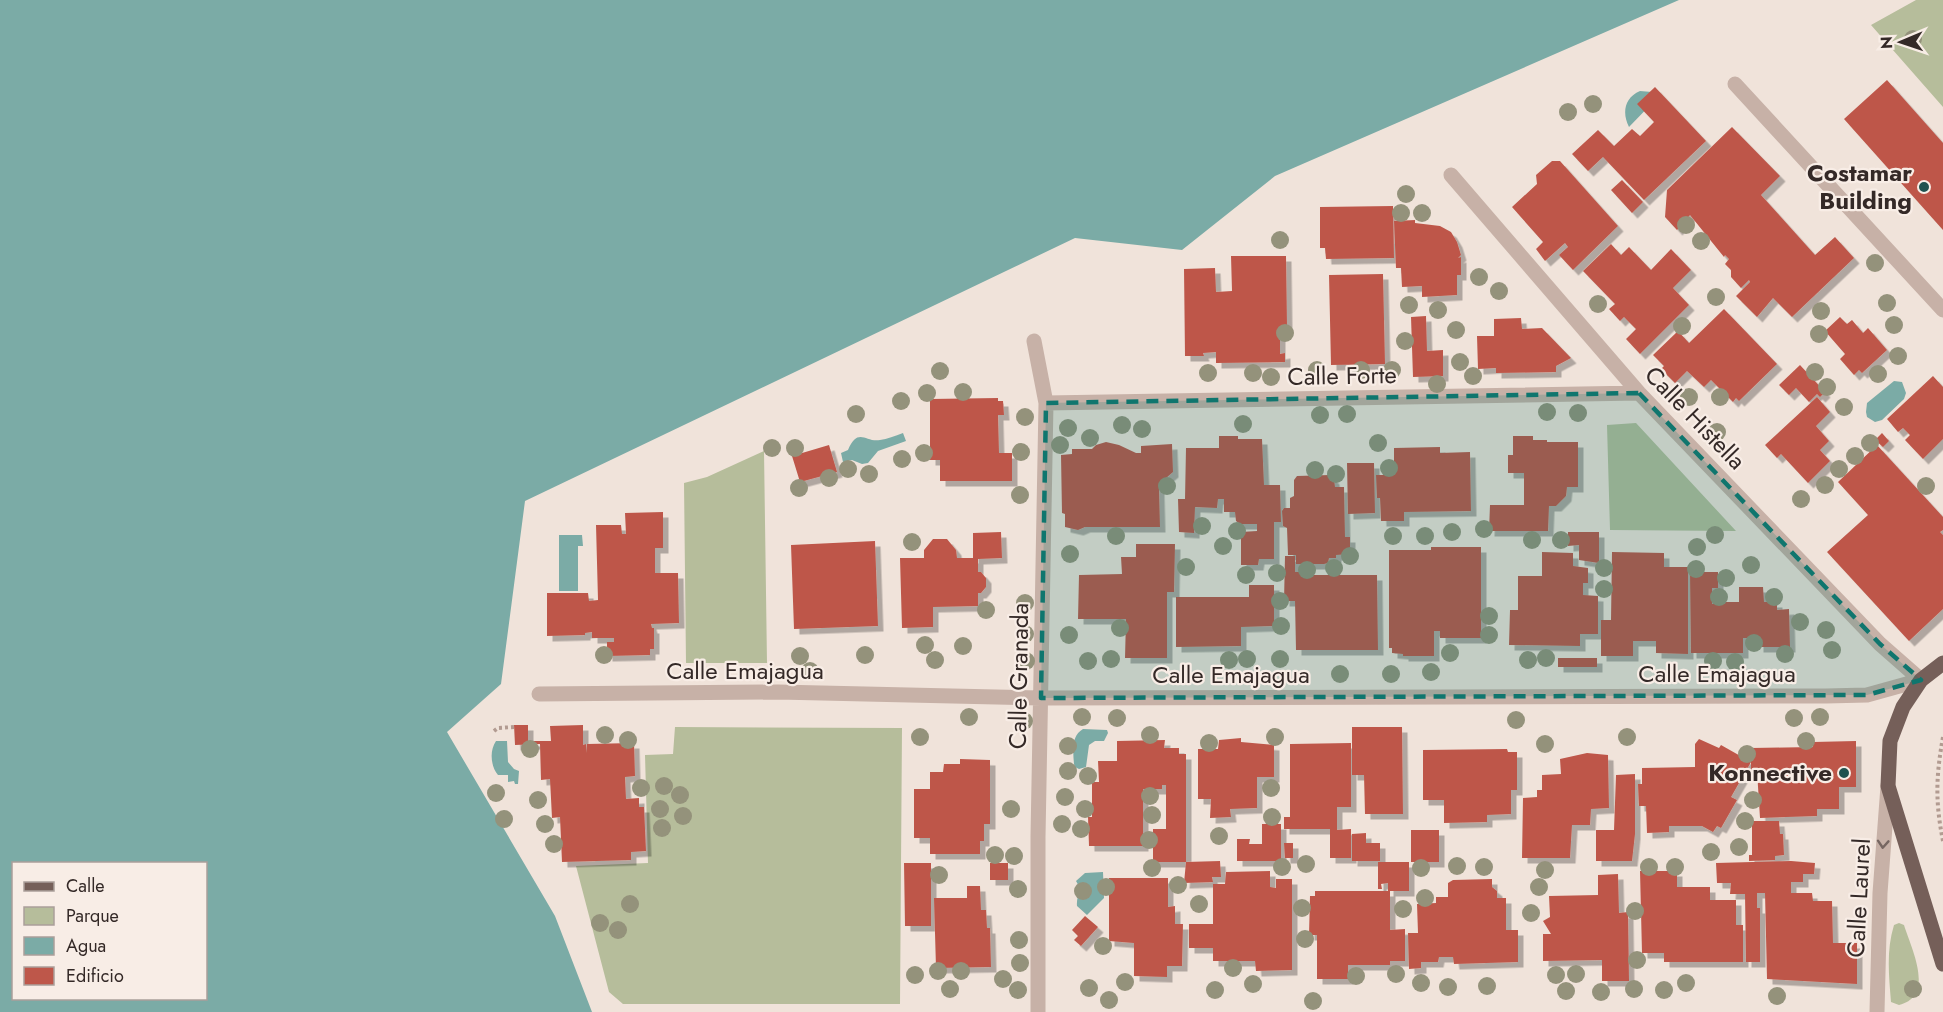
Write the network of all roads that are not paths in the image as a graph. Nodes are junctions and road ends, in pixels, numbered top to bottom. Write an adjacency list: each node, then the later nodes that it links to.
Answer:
1 (1735, 84): 3 (street)
2 (1451, 175): 5 (street, Calle Histella)
3 (1943, 310)
4 (1034, 341): 6 (street, Calle Granada)
5 (1639, 393): 6 (street, Calle Forte); 8 (street, Calle Histella)
6 (1046, 403): 10 (street, Calle Granada)
7 (1943, 663): 8 (main road)
8 (1921, 680): 10 (street, Calle Emajagua); 11 (main road)
9 (540, 694): 10 (street, Calle Emajagua)
10 (1041, 698): 13 (street, Calle Granada)
11 (1888, 786): 12 (main road); 14 (street, Calle Laurel, one-way to 14)
12 (1943, 964)
13 (1038, 1012)
14 (1877, 1012)

